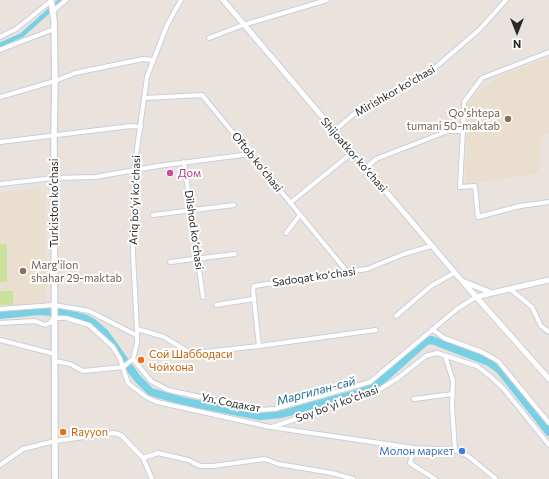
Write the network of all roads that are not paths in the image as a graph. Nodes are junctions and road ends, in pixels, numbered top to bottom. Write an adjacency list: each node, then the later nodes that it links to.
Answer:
1 (51, 0): 7 (main road, Turkiston ko’chasi); 10 (street)
2 (66, 0): 7 (street)
3 (181, 0): 14 (street, Ariq boʻyi koʻchasi)
4 (223, 0): 8 (street, Shijoatkor koʻchasi)
5 (327, 0): 8 (street)
6 (506, 0): 20 (street, Mirishkor ko'chasi)
7 (53, 11): 9 (main road, Turkiston ko’chasi)
8 (243, 25): 11 (street); 20 (street, Shijoatkor koʻchasi)
9 (54, 29): 12 (street); 15 (main road, Turkiston ko’chasi)
10 (0, 37)
11 (209, 38)
12 (0, 50)
13 (549, 52): 19 (street)
14 (153, 60): 15 (street); 17 (street, Ariq boʻyi koʻchasi)
15 (55, 81): 16 (street); 21 (main road, Turkiston ko’chasi)
16 (0, 97)
17 (145, 98): 18 (street, Ariq boʻyi koʻchasi); 24 (street, Oftob koʻchasi)
18 (141, 127): 21 (street); 27 (street, Ariq boʻyi koʻchasi)
19 (463, 130): 26 (street); 30 (street)
20 (334, 131): 23 (street, Shijoatkor koʻchasi)
21 (54, 136): 22 (street); 28 (main road, Turkiston ko’chasi)
22 (0, 142)
23 (353, 152): 26 (street, Shijoatkor koʻchasi); 31 (street)
24 (250, 154): 25 (street); 31 (street, Oftob koʻchasi)
25 (184, 162): 27 (street); 33 (street, Dilshod koʻchasi)
26 (367, 167): 37 (street, Shijoatkor koʻchasi)
27 (134, 170): 28 (street); 56 (street, Ariq boʻyi koʻchasi)
28 (54, 178): 29 (street); 50 (main road, Turkiston ko’chasi)
29 (0, 184)
30 (549, 202)
31 (290, 203): 35 (street, Oftob koʻchasi)
32 (234, 205): 33 (street)
33 (191, 211): 34 (street); 39 (street, Dilshod koʻchasi)
34 (153, 215)
35 (300, 215): 36 (street); 41 (street, Oftob koʻchasi)
36 (286, 232)
37 (431, 246): 41 (street, Sadoqat koʻchasi); 42 (street, Shijoatkor koʻchasi)
38 (235, 254): 39 (street)
39 (198, 258): 40 (street); 47 (street, Dilshod koʻchasi)
40 (170, 262)
41 (348, 273): 49 (street, Sadoqat koʻchasi)
42 (454, 273): 44 (street, Shijoatkor koʻchasi); 53 (street)
43 (549, 280): 45 (street)
44 (462, 281): 46 (street, Shijoatkor koʻchasi); 48 (street)
45 (510, 289): 46 (street); 59 (street)
46 (494, 292): 48 (street)
47 (204, 297)
48 (476, 297): 58 (street, Ул. Содакат); 68 (street)
49 (253, 299): 51 (street); 62 (street)
50 (54, 305): 52 (street); 54 (main road, Turkiston ko’chasi); 60 (street)
51 (216, 305)
52 (0, 309)
53 (396, 316)
54 (54, 318): 55 (street, Soy boʻyi koʻchasi); 63 (main road, Turkiston ko’chasi); 67 (street, Soy boʻyi koʻchasi)
55 (0, 323)
56 (137, 329): 60 (street, Ariq boʻyi koʻchasi); 62 (street)
57 (376, 330): 62 (street)
58 (432, 330): 65 (street, Ул. Содакат); 71 (street)
59 (549, 332)
60 (136, 336): 65 (street, Ariq boʻyi koʻchasi)
61 (0, 340): 63 (street)
62 (259, 346)
63 (55, 354): 66 (main road, Turkiston ko’chasi)
64 (445, 356): 69 (street); 72 (street, Soy boʻyi koʻchasi); 74 (street, Soy boʻyi koʻchasi)
65 (132, 360): 67 (street)
66 (55, 361): 67 (street); 73 (main road, Turkiston ko’chasi)
67 (123, 366): 72 (street, Soy boʻyi koʻchasi)
68 (549, 379)
69 (453, 394): 70 (street); 76 (street)
70 (414, 400)
71 (549, 423)
72 (270, 427): 75 (street, Soy boʻyi koʻchasi)
73 (56, 441): 77 (street); 78 (street); 80 (main road, Turkiston ko’chasi)
74 (549, 445)
75 (414, 448): 76 (street, Soy boʻyi koʻchasi); 84 (street)
76 (455, 450): 85 (street, Soy boʻyi koʻchasi)
77 (143, 458): 79 (street); 81 (street)
78 (0, 465)
79 (332, 473): 82 (street); 83 (street)
80 (55, 479)
81 (152, 479)
82 (332, 479)
83 (353, 479)
84 (435, 479)
85 (496, 479)

